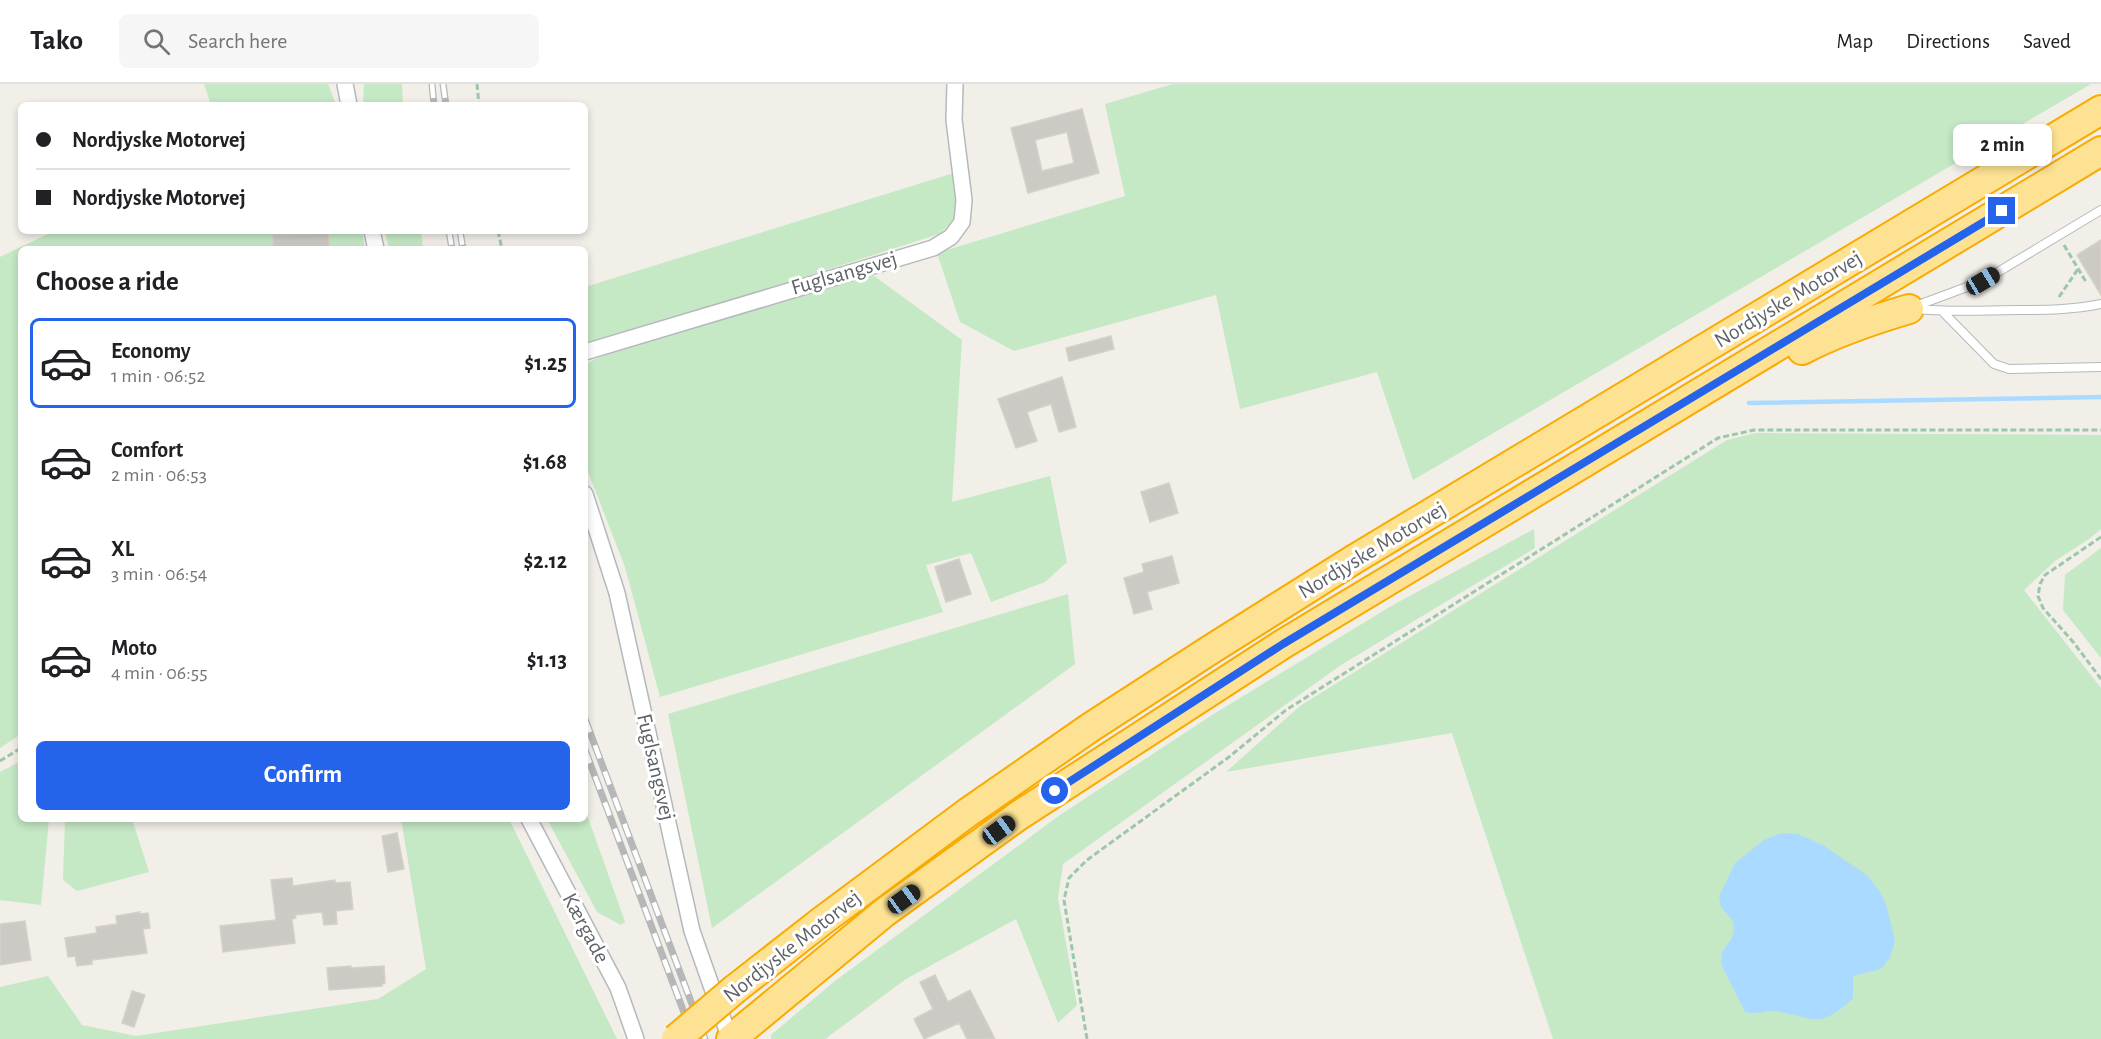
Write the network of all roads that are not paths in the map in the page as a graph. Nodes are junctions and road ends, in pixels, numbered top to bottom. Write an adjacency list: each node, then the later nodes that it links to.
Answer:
1 (345, 84): 4 (street)
2 (955, 84): 12 (street, Fuglsangsvej)
3 (2101, 93): 8 (highway)
4 (348, 102)
5 (2101, 111): 8 (highway, Nordjyske Motorvej)
6 (2101, 152): 15 (highway, Nordjyske Motorvej)
7 (2101, 210): 10 (lane)
8 (1807, 287): 19 (highway, Nordjyske Motorvej, bridge)
9 (2101, 304): 11 (lane)
10 (1909, 309): 11 (lane); 15 (highway)
11 (1943, 312): 13 (lane)
12 (588, 351)
13 (2101, 368)
14 (588, 503): 17 (street, Fuglsangsvej)
15 (1283, 644): 17 (highway, Nordjyske Motorvej)
16 (531, 822): 18 (street, Kærgade)
17 (736, 1034)
18 (636, 1039)
19 (676, 1039)

